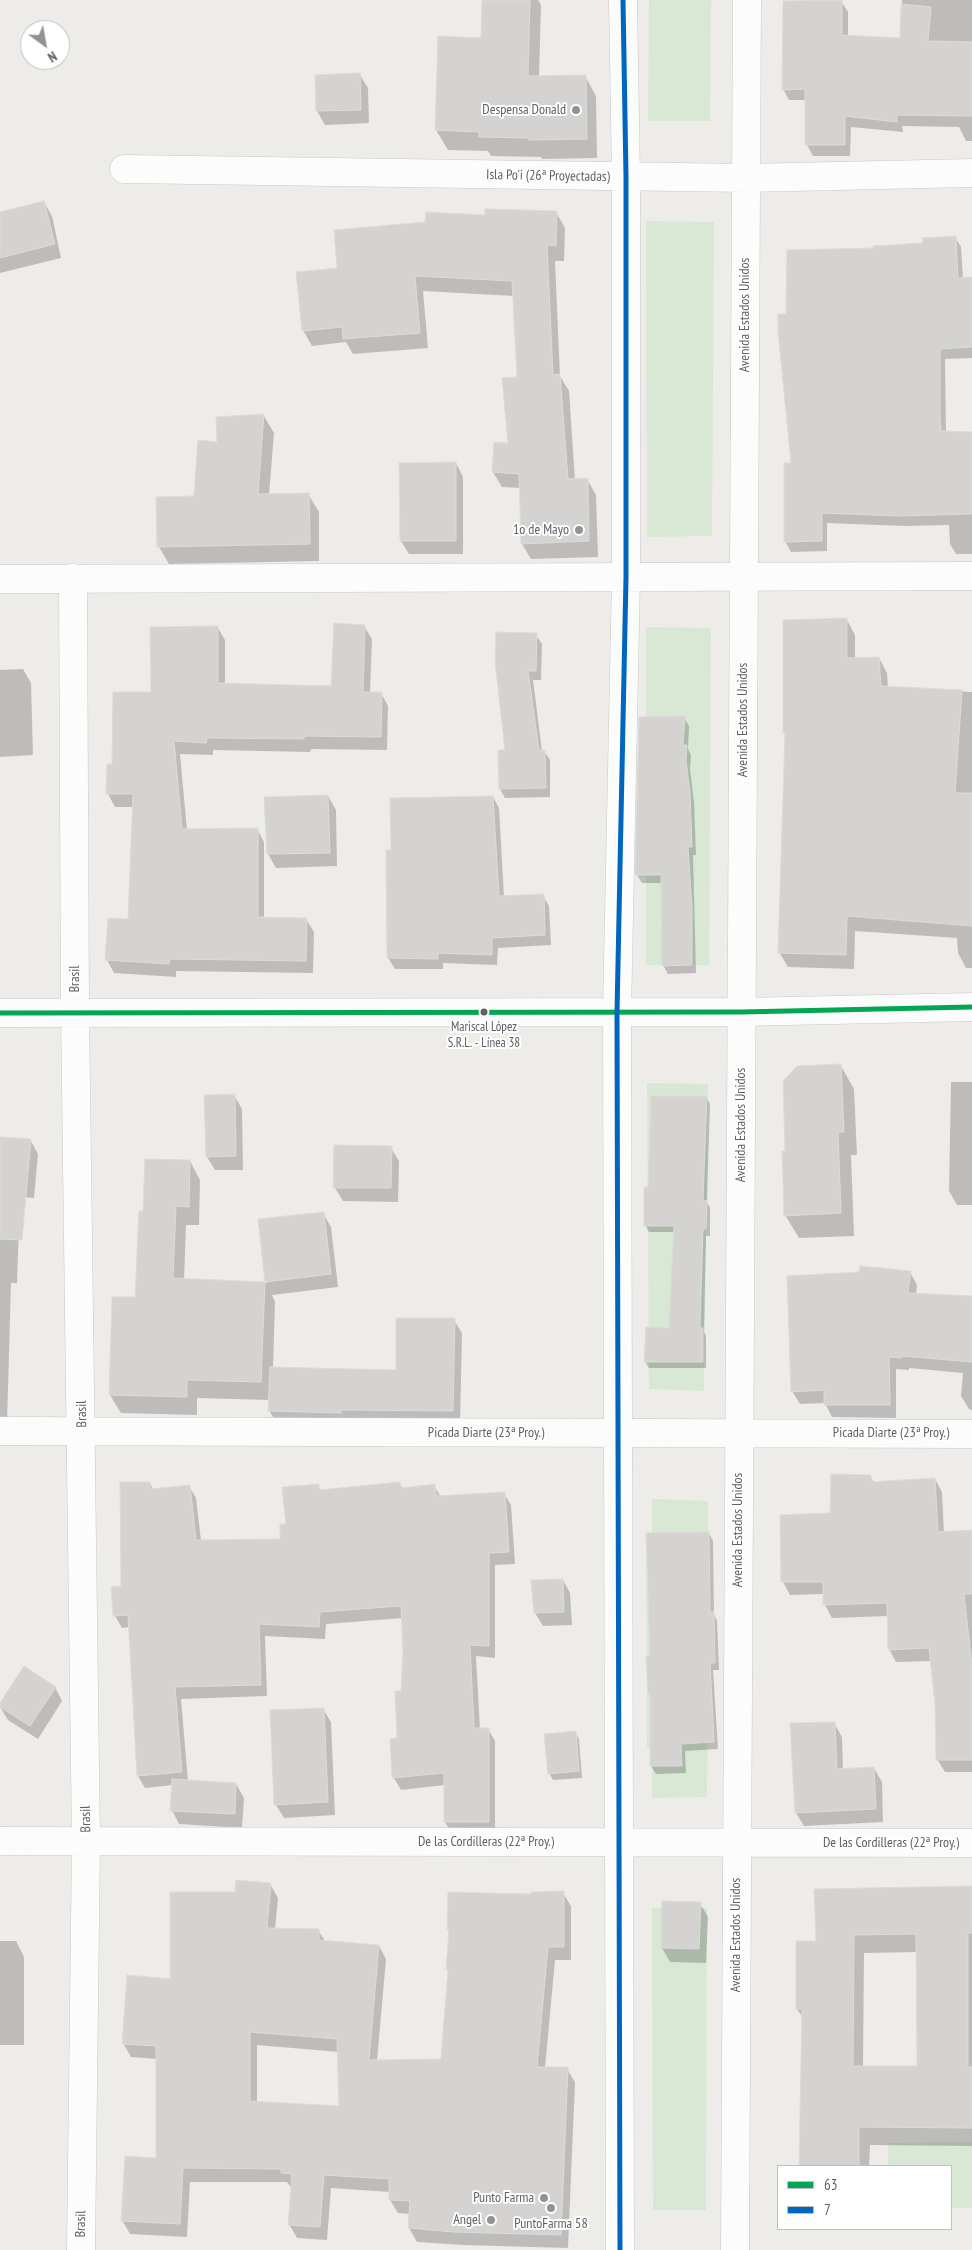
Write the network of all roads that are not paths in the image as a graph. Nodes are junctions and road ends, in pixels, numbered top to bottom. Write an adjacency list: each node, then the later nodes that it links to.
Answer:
1 (623, 0): 5 (street)
2 (747, 0): 6 (street, Avenida Estados Unidos)
3 (124, 170): 5 (street, Isla Po'i (26ª Proyectadas))
4 (972, 173): 6 (street, Isla Po'i (26ª Proyectadas))
5 (626, 177): 6 (street, Isla Po'i (26ª Proyectadas)); 9 (street)
6 (746, 178): 7 (street, Avenida Estados Unidos)
7 (744, 576): 8 (street); 9 (street); 16 (street, Avenida Estados Unidos)
8 (972, 576)
9 (626, 577): 10 (street); 15 (street)
10 (73, 578): 11 (street); 14 (street, Brasil)
11 (0, 579)
12 (972, 1007): 16 (street)
13 (0, 1012): 14 (street)
14 (75, 1012): 15 (street); 18 (street, Brasil)
15 (617, 1012): 16 (street); 19 (street)
16 (741, 1012): 20 (street, Avenida Estados Unidos)
17 (0, 1432): 18 (street, Picada Diarte (23ª Proy.))
18 (82, 1432): 19 (street, Picada Diarte (23ª Proy.)); 23 (street, Brasil)
19 (618, 1433): 20 (street, Picada Diarte (23ª Proy.)); 24 (street)
20 (739, 1433): 21 (street, Picada Diarte (23ª Proy.)); 25 (street, Avenida Estados Unidos)
21 (972, 1434)
22 (0, 1841): 23 (street, De las Cordilleras (22ª Proy.))
23 (86, 1842): 24 (street, De las Cordilleras (22ª Proy.)); 27 (street, Brasil)
24 (619, 1842): 25 (street, De las Cordilleras (22ª Proy.)); 28 (street)
25 (737, 1842): 26 (street, De las Cordilleras (22ª Proy.)); 29 (street, Avenida Estados Unidos)
26 (972, 1843)
27 (81, 2250)
28 (620, 2250)
29 (735, 2250)

